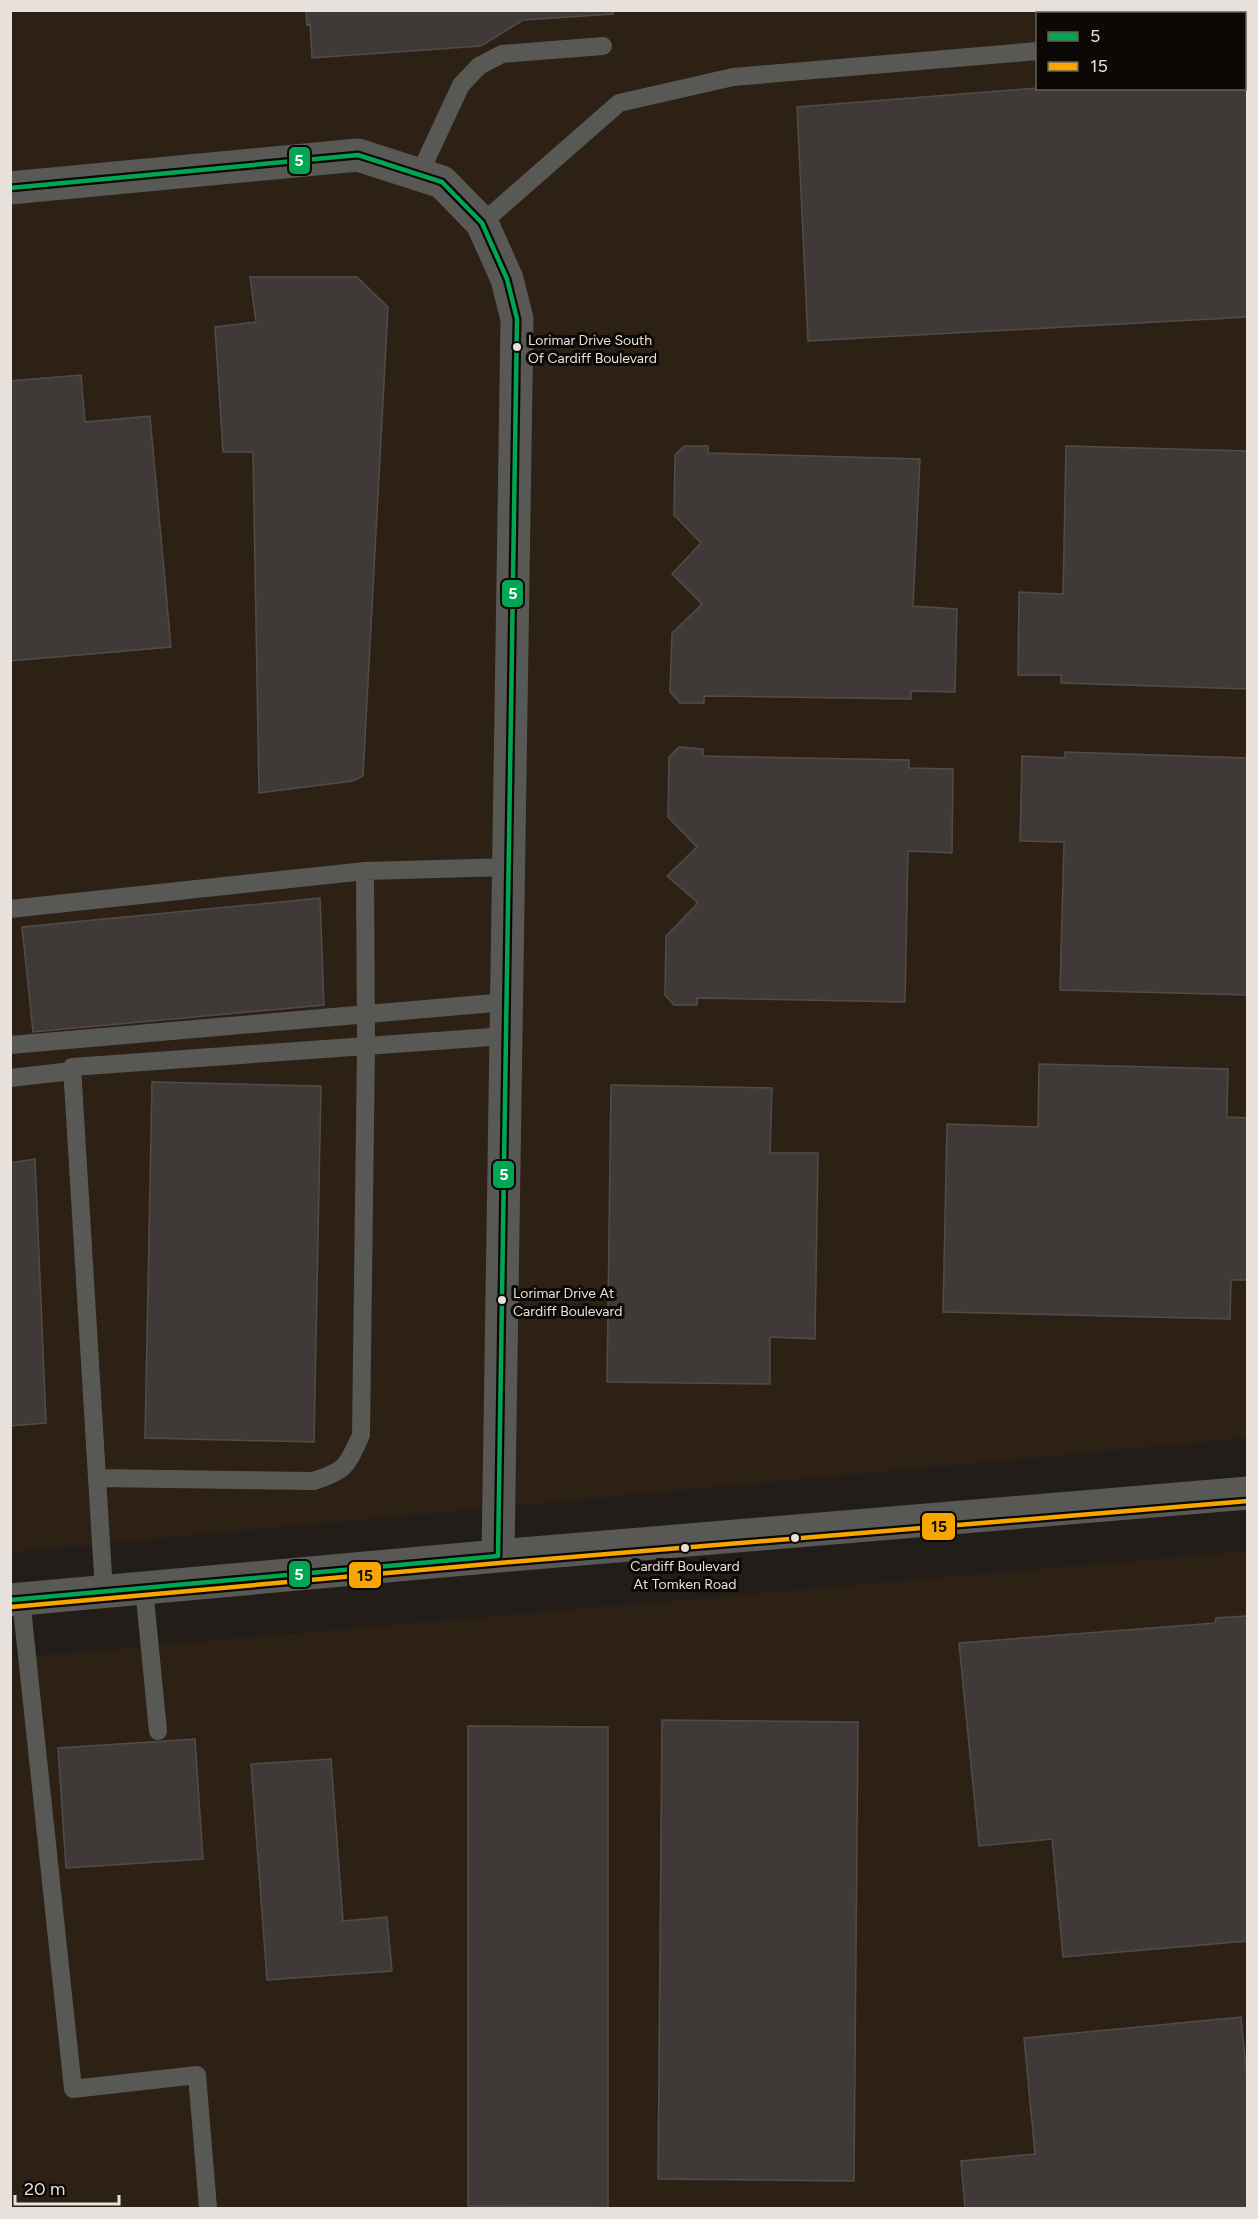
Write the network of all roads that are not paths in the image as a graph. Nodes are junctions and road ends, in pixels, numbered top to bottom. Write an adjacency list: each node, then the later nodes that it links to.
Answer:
1 (603, 46): 3 (lane)
2 (1036, 51): 5 (lane)
3 (419, 175): 4 (street); 5 (street)
4 (10, 188)
5 (482, 223): 6 (street)
6 (508, 867): 7 (lane); 9 (street)
7 (365, 871): 8 (lane); 10 (lane)
8 (10, 909)
9 (506, 1002): 10 (lane); 11 (street)
10 (366, 1013): 12 (lane); 13 (lane)
11 (506, 1036): 13 (lane); 18 (street)
12 (10, 1045)
13 (366, 1046): 14 (lane); 16 (lane)
14 (72, 1071): 15 (lane); 16 (lane)
15 (10, 1078)
16 (97, 1478): 20 (lane)
17 (1248, 1493): 18 (street)
18 (498, 1556): 19 (street)
19 (144, 1588): 20 (street); 22 (lane)
20 (104, 1592): 21 (street)
21 (16, 1600): 23 (lane)
22 (158, 1731)
23 (208, 2208)

